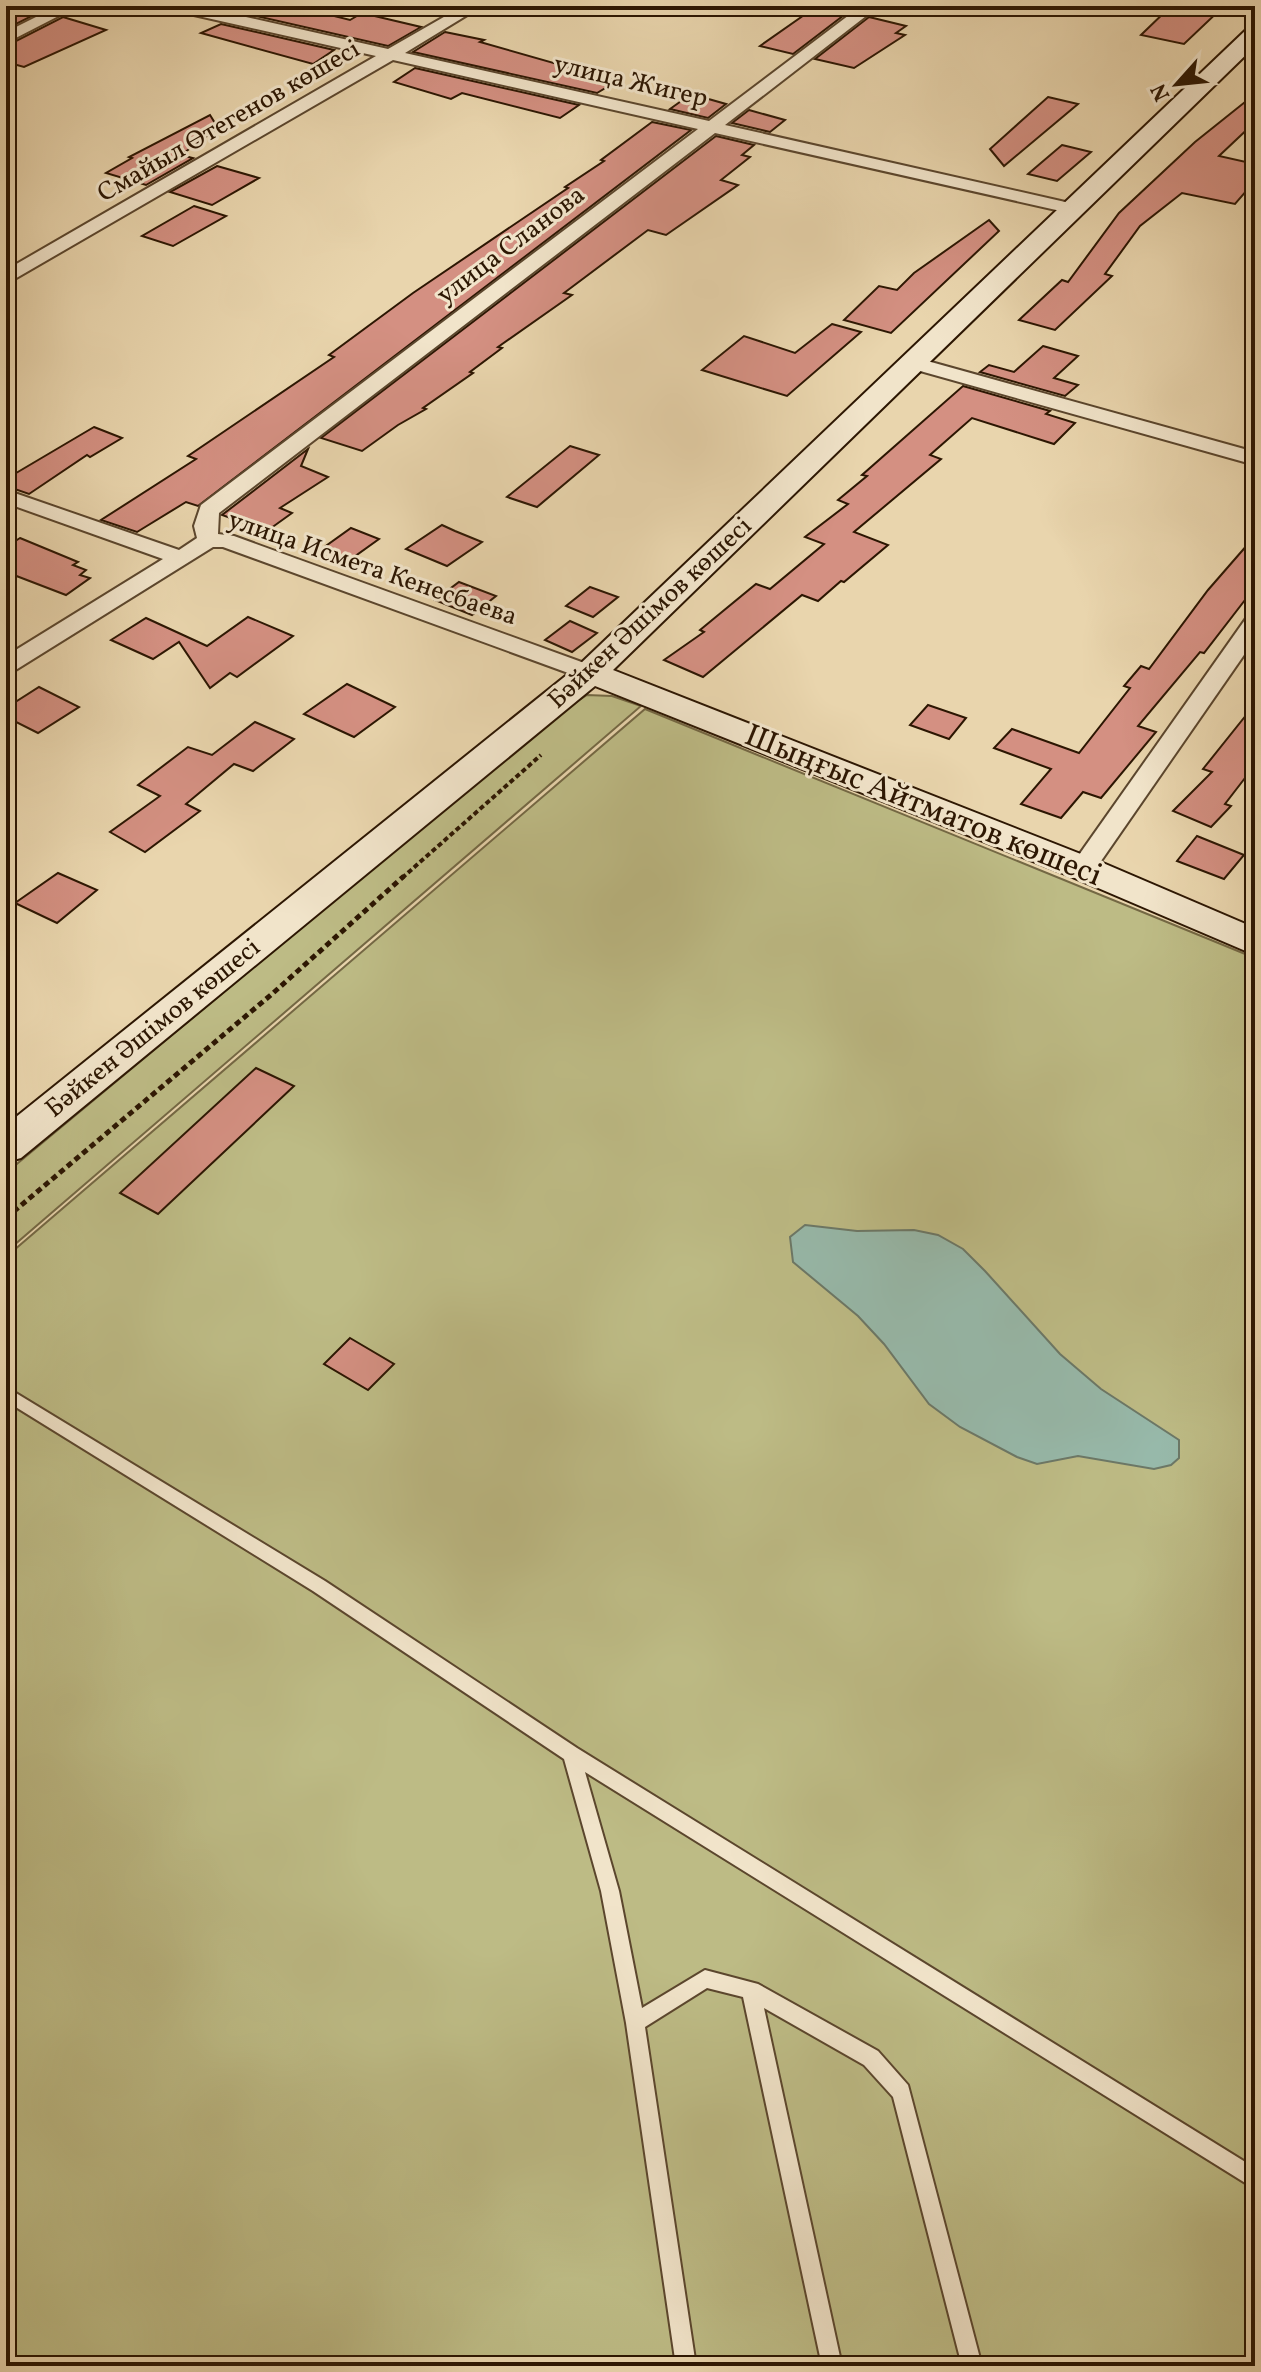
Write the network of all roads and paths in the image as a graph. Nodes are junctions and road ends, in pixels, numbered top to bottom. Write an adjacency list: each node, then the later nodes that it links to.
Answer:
1 (70, 6): 6 (street)
2 (176, 6): 7 (street, улица Жигер)
3 (474, 6): 7 (street, Смайыл Өтегенов көшесі)
4 (871, 6): 8 (street, улица Сланова)
5 (1255, 34): 9 (main road, Бәйкен Әшімов көшесі)
6 (6, 38)
7 (393, 55): 8 (street, улица Жигер); 10 (street, Смайыл Өтегенов көшесі)
8 (711, 127): 9 (street, улица Жигер); 14 (street, улица Сланова)
9 (1074, 209): 11 (main road, Бәйкен Әшімов көшесі)
10 (6, 278)
11 (913, 363): 12 (street); 18 (main road, Бәйкен Әшімов көшесі)
12 (1255, 459)
13 (6, 496): 15 (street)
14 (208, 540): 15 (street, улица Исмета Кенесбаева); 18 (street, улица Исмета Кенесбаева)
15 (181, 558): 17 (street)
16 (1255, 622): 20 (street)
17 (6, 666)
18 (590, 673): 20 (main road, Шыңғыс Айтматов көшесі); 22 (main road, Бәйкен Әшімов көшесі)
19 (551, 746): 23 (path)
20 (1083, 868): 21 (main road, Шыңғыс Айтматов көшесі)
21 (1255, 943)
22 (6, 1147)
23 (6, 1218)
24 (6, 1393): 25 (lane)
25 (571, 1754): 27 (lane); 28 (lane)
26 (751, 1990): 27 (lane); 30 (lane); 31 (lane)
27 (635, 2023): 29 (lane)
28 (1255, 2179)
29 (686, 2366)
30 (832, 2366)
31 (972, 2366)

